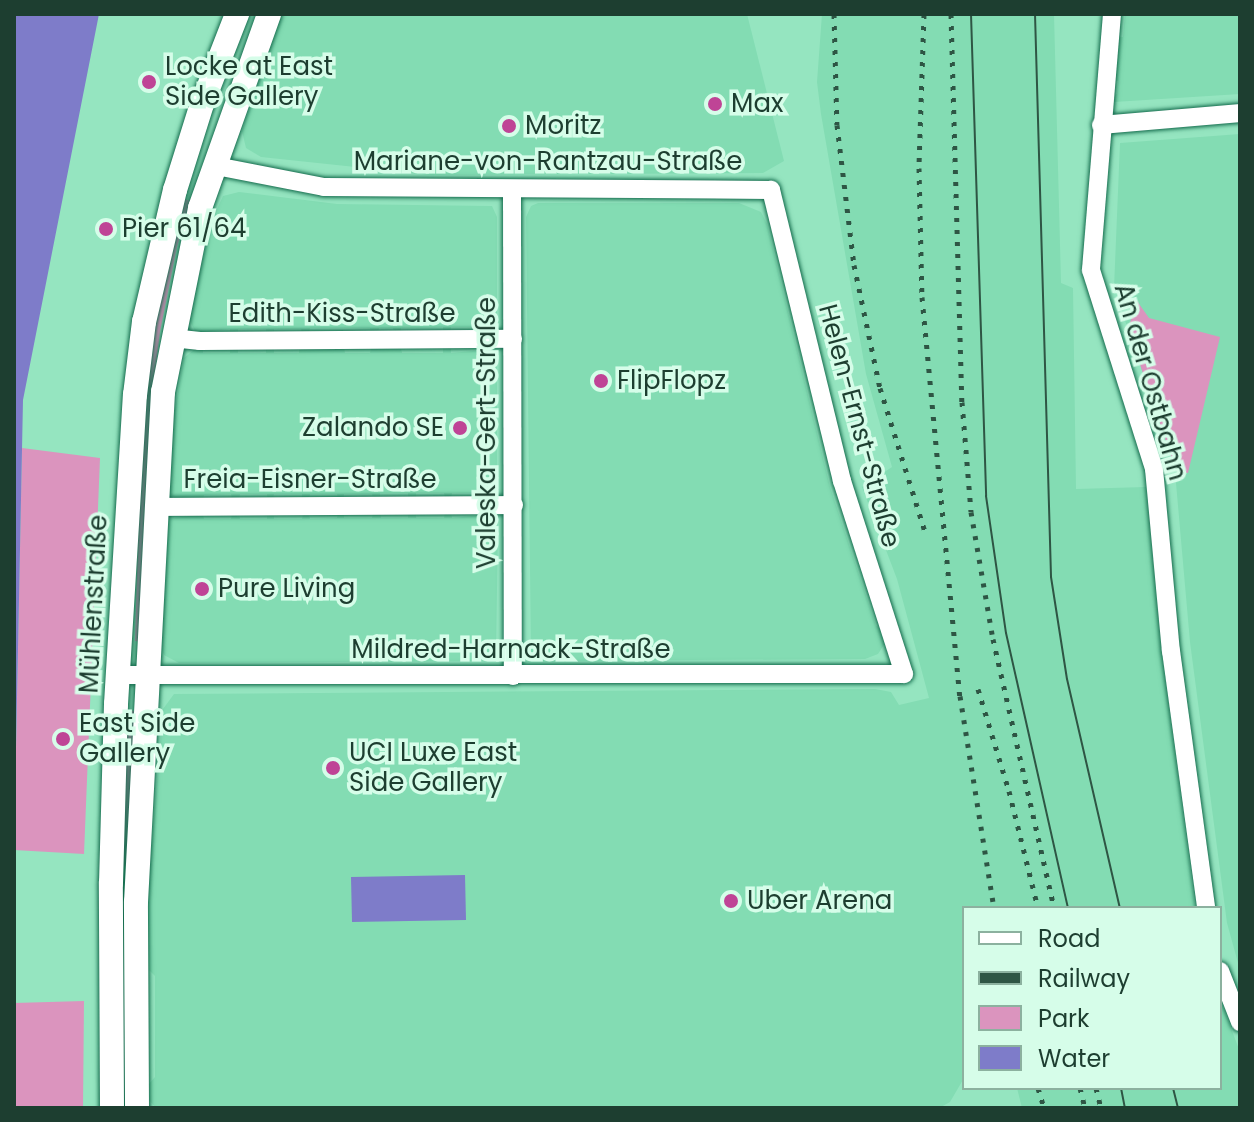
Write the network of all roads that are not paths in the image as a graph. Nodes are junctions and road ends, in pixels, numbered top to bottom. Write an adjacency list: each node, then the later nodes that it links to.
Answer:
1 (237, 14): 6 (main road, Mühlenstraße)
2 (269, 14): 7 (main road)
3 (1112, 14): 5 (street, An der Ostbahn)
4 (1240, 113): 5 (street)
5 (1101, 125): 18 (street, An der Ostbahn)
6 (184, 156): 7 (main road); 15 (main road, Mühlenstraße)
7 (216, 166): 8 (street, Mariane-von-Rantzau-Straße); 10 (main road)
8 (512, 190): 9 (street, Mariane-von-Rantzau-Straße); 11 (street, Valeska-Gert-Straße)
9 (771, 190): 14 (street, Helen-Ernst-Straße)
10 (172, 338): 11 (street, Edith-Kiss-Straße); 13 (main road)
11 (513, 339): 12 (street, Valeska-Gert-Straße)
12 (514, 505): 13 (street, Freia-Eisner-Straße); 17 (street, Valeska-Gert-Straße)
13 (156, 507): 16 (main road)
14 (904, 674): 17 (street, Mildred-Harnack-Straße)
15 (118, 675): 16 (street, Mildred-Harnack-Straße); 21 (main road, Mühlenstraße)
16 (147, 676): 17 (street, Mildred-Harnack-Straße); 22 (main road)
17 (513, 676)
18 (1206, 906)
19 (1222, 976): 20 (street)
20 (1240, 1022)
21 (112, 1108)
22 (137, 1108)

